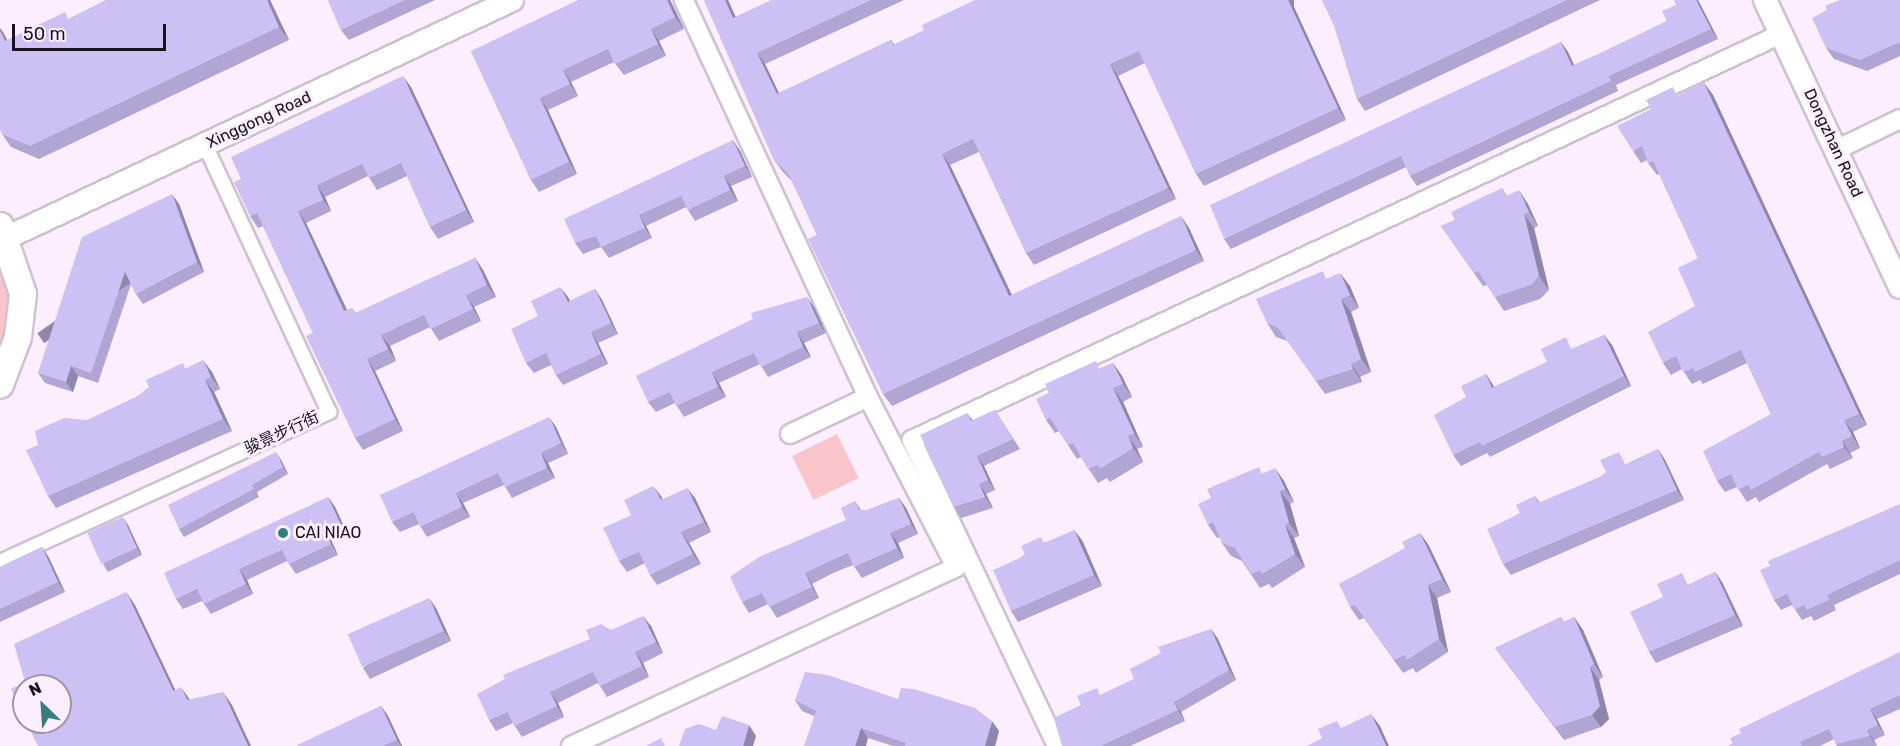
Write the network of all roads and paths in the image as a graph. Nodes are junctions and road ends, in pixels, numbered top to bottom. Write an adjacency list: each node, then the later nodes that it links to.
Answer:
1 (512, 0): 6 (street, Xinggong Road)
2 (684, 0): 11 (street)
3 (1765, 0): 4 (street, Dongzhan Road)
4 (1781, 34): 7 (street, Dongzhan Road); 15 (street)
5 (1900, 120): 7 (street)
6 (204, 146): 8 (street, Xinggong Road); 13 (street, 骏景步行街)
7 (1836, 150): 9 (street, Dongzhan Road)
8 (3, 232): 10 (main road)
9 (1900, 287)
10 (0, 385)
11 (868, 397): 12 (street); 14 (street)
12 (790, 434)
13 (0, 562)
14 (571, 746)
15 (1057, 746)

